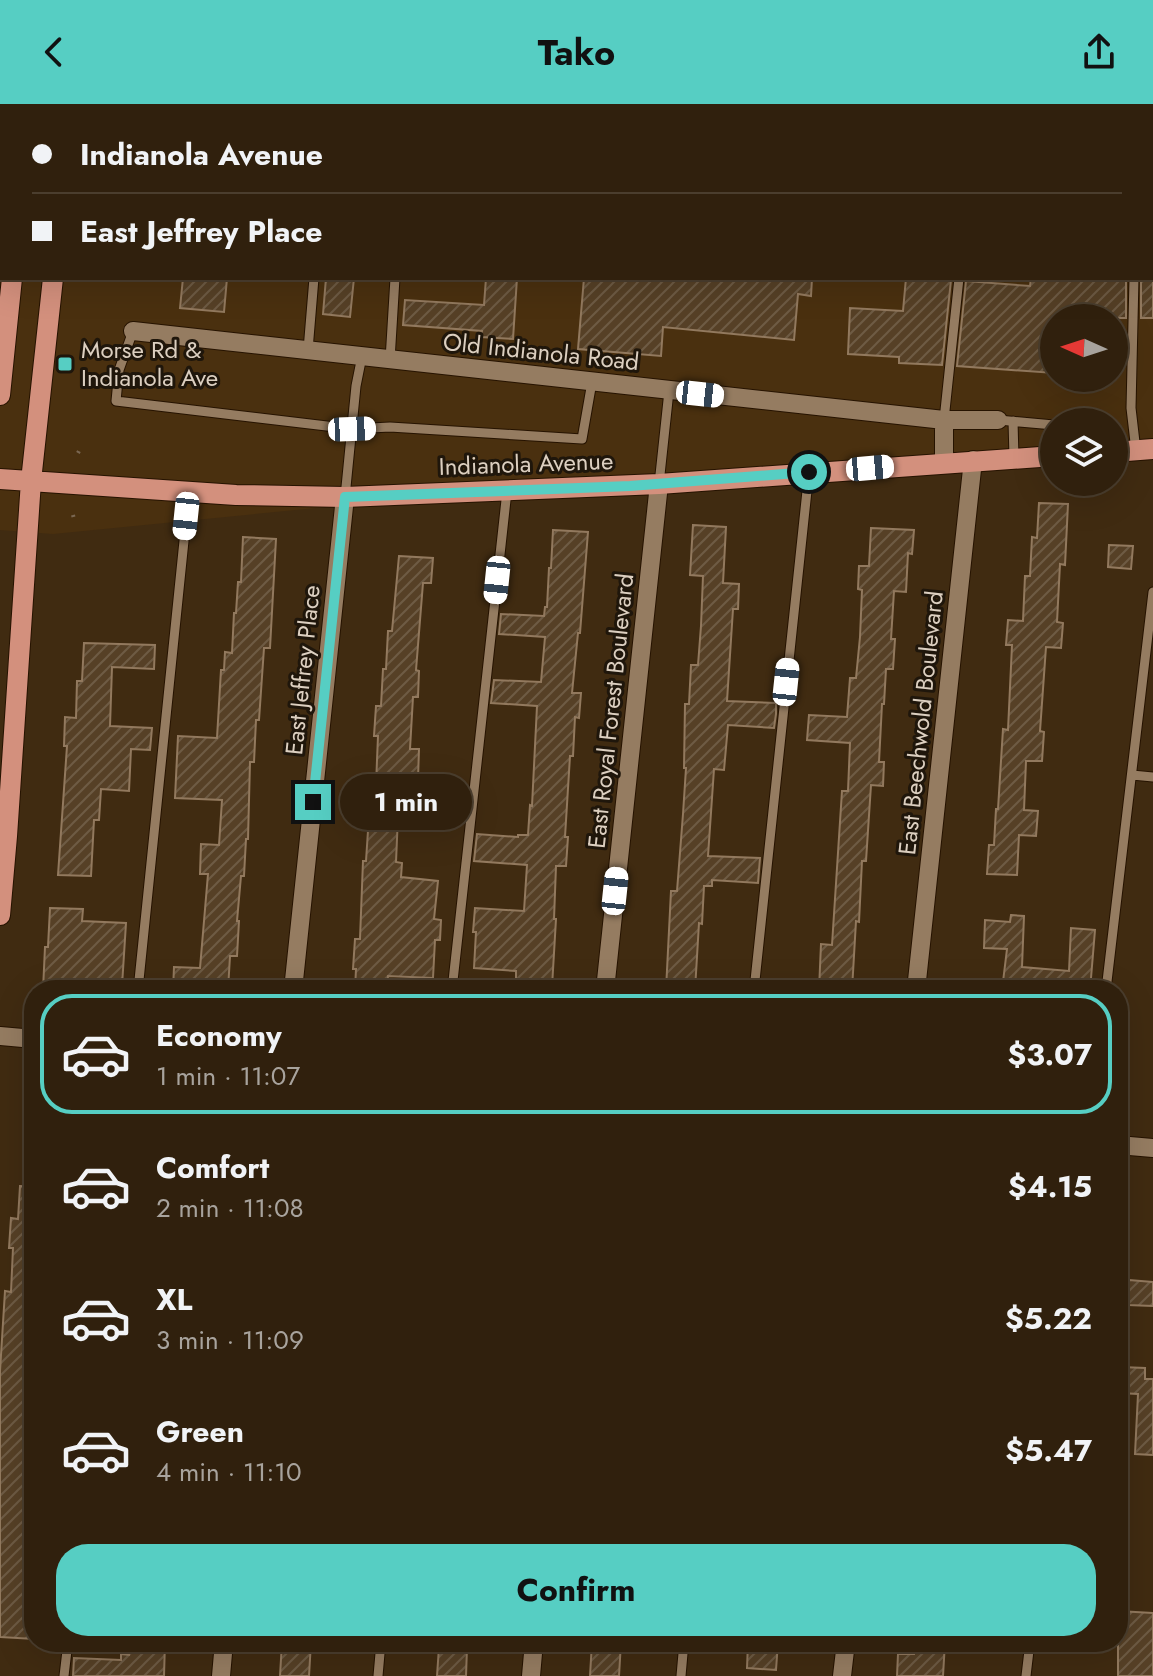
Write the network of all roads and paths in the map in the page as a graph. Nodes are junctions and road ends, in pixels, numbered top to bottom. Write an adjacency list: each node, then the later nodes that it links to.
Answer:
1 (12, 280): 13 (main road)
2 (53, 280): 25 (main road)
3 (314, 280): 8 (lane)
4 (395, 280): 10 (lane)
5 (959, 280): 14 (lane)
6 (1134, 280): 18 (lane)
7 (133, 331): 8 (street, Old Indianola Road); 17 (lane)
8 (308, 350): 9 (street, Old Indianola Road)
9 (362, 356): 10 (street, Old Indianola Road); 17 (lane)
10 (390, 360): 11 (street, Old Indianola Road)
11 (592, 382): 12 (street, Old Indianola Road); 17 (lane)
12 (669, 391): 14 (street, Old Indianola Road); 26 (lane)
13 (0, 395)
14 (944, 420): 15 (street, Old Indianola Road); 22 (street)
15 (1005, 421): 16 (lane); 20 (lane)
16 (1040, 424)
17 (352, 429): 29 (lane)
18 (1144, 450)
19 (1040, 457): 20 (main road, Indianola Avenue)
20 (1014, 458): 21 (main road, Indianola Avenue)
21 (973, 460): 22 (main road, Indianola Avenue); 39 (street, East Beechwold Boulevard)
22 (944, 462): 23 (main road, Indianola Avenue)
23 (809, 472): 26 (main road, Indianola Avenue); 38 (lane)
24 (0, 479): 25 (main road, Indianola Avenue)
25 (31, 481): 28 (main road, Indianola Avenue); 33 (main road)
26 (659, 484): 27 (main road, Indianola Avenue); 37 (street, East Royal Forest Boulevard)
27 (507, 491): 29 (main road, Indianola Avenue); 36 (lane)
28 (189, 492): 29 (main road, Indianola Avenue); 34 (lane)
29 (345, 497): 35 (street, East Jeffrey Place)
30 (1153, 592): 31 (lane)
31 (1132, 775): 32 (lane); 40 (lane)
32 (1153, 777)
33 (0, 915)
34 (139, 980)
35 (294, 980)
36 (453, 980)
37 (606, 980)
38 (755, 980)
39 (917, 980)
40 (1107, 980)
41 (0, 1036): 42 (street)
42 (24, 1038)
43 (1128, 1146): 44 (street)
44 (1153, 1148)
45 (67, 1652): 52 (lane)
46 (223, 1652): 53 (street)
47 (380, 1652): 54 (lane)
48 (533, 1652): 55 (street)
49 (683, 1652): 56 (lane)
50 (845, 1652): 57 (street)
51 (1029, 1652): 58 (lane)
52 (64, 1676)
53 (221, 1676)
54 (378, 1676)
55 (531, 1676)
56 (681, 1676)
57 (842, 1676)
58 (1026, 1676)

